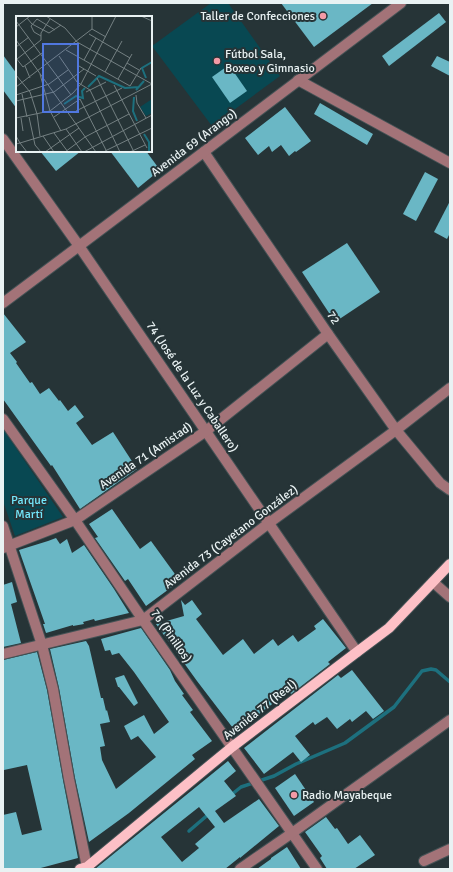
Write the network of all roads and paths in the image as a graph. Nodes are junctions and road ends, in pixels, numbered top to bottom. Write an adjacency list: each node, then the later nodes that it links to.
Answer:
1 (401, 3): 2 (street, Avenida 69 (Arango))
2 (298, 80): 6 (street, Avenida 69 (Arango)); 7 (street)
3 (3, 138): 4 (street, 74 (José de la Luz y Caballero))
4 (14, 148)
5 (17, 152): 8 (street, 74 (José de la Luz y Caballero))
6 (204, 152): 8 (street, Avenida 69 (Arango)); 10 (street, 72)
7 (450, 163)
8 (79, 246): 9 (street, Avenida 69 (Arango)); 14 (street, 74 (José de la Luz y Caballero))
9 (3, 303)
10 (328, 334): 13 (street, 72); 14 (street, Avenida 71 (Amistad))
11 (450, 388): 13 (street, Avenida 73 (Cayetano González))
12 (3, 419): 16 (street, 76 (Pinillos))
13 (396, 430): 15 (street, 72); 17 (street, Avenida 73 (Cayetano González))
14 (206, 431): 16 (street, Avenida 71 (Amistad)); 17 (street, 74 (José de la Luz y Caballero))
15 (450, 490)
16 (75, 520): 19 (street, Avenida 71 (Amistad)); 23 (street, 76 (Pinillos))
17 (269, 523): 23 (street, Avenida 73 (Cayetano González)); 25 (street, 74 (José de la Luz y Caballero))
18 (3, 526): 19 (street)
19 (6, 547): 24 (street)
20 (450, 564): 21 (main road, Avenida 77 (Real))
21 (433, 582): 22 (street); 25 (main road, Avenida 77 (Real))
22 (450, 597)
23 (143, 620): 24 (street, Avenida 73 (Cayetano González)); 28 (street, 76 (Pinillos))
24 (42, 645): 26 (street, Avenida 73 (Cayetano González)); 32 (street)
25 (357, 652): 28 (main road, Avenida 77 (Real))
26 (3, 654)
27 (450, 720): 29 (street)
28 (232, 747): 29 (street, 76 (Pinillos)); 32 (main road, Avenida 77 (Real))
29 (292, 833): 33 (street); 34 (street, 76 (Pinillos))
30 (450, 849): 31 (street)
31 (424, 861)
32 (85, 868)
33 (240, 869)
34 (317, 869)

